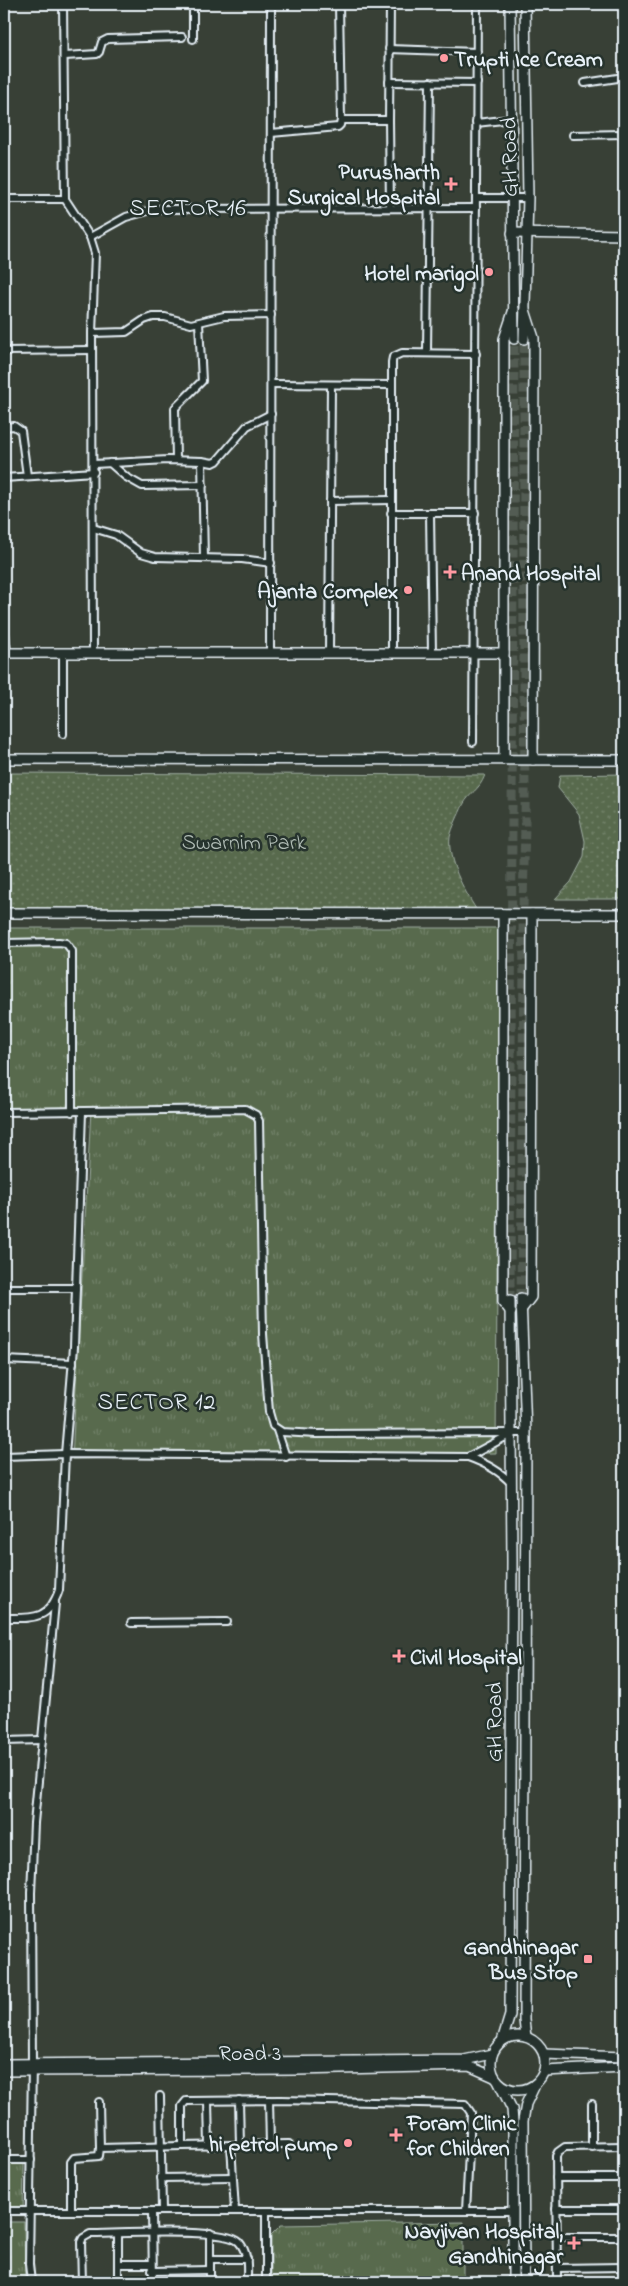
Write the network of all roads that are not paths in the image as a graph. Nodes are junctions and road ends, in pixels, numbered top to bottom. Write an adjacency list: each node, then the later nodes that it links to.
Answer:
1 (63, 4): 13 (street)
2 (193, 4): 10 (street)
3 (271, 4): 23 (street)
4 (339, 4): 20 (street)
5 (390, 4): 11 (street)
6 (477, 4): 12 (street)
7 (510, 4): 19 (street, GH Road)
8 (525, 4): 28 (street, GH Road)
9 (182, 37): 13 (street)
10 (193, 39)
11 (389, 49): 12 (street); 15 (street)
12 (477, 52): 17 (street)
13 (65, 56): 30 (street)
14 (624, 77): 18 (street)
15 (389, 82): 16 (street); 21 (street)
16 (430, 82): 17 (street); 33 (street)
17 (476, 83): 22 (street)
18 (585, 83)
19 (512, 119): 22 (street); 27 (street, GH Road)
20 (341, 120): 21 (street); 23 (street)
21 (389, 120): 32 (street)
22 (476, 122): 26 (street)
23 (271, 133): 31 (street)
24 (624, 134): 25 (street)
25 (573, 135)
26 (476, 198): 27 (street); 34 (street)
27 (514, 198): 28 (street); 35 (street, GH Road)
28 (528, 198): 36 (street, GH Road)
29 (4, 199): 30 (street)
30 (66, 199): 38 (street)
31 (271, 208): 32 (street); 38 (street); 41 (street)
32 (390, 208): 33 (street)
33 (430, 208): 34 (street); 46 (street)
34 (476, 208): 47 (street)
35 (512, 233): 36 (street); 39 (street, GH Road)
36 (527, 233): 37 (street); 40 (street, GH Road)
37 (624, 235)
38 (90, 237): 43 (street)
39 (514, 309): 40 (street, GH Road); 78 (street)
40 (525, 310): 83 (street)
41 (271, 315): 42 (street); 48 (street)
42 (199, 323): 43 (street); 53 (street)
43 (92, 333): 44 (street)
44 (92, 350): 45 (street); 56 (street)
45 (4, 352)
46 (427, 352): 47 (street); 50 (street)
47 (476, 354): 65 (street)
48 (271, 384): 49 (street); 51 (street)
49 (330, 384): 50 (street); 62 (street)
50 (392, 385): 61 (street)
51 (271, 414): 54 (street); 68 (street)
52 (4, 427): 58 (street)
53 (176, 460): 54 (street); 55 (street)
54 (202, 461): 60 (street)
55 (110, 463): 56 (street); 60 (street)
56 (94, 464): 57 (street)
57 (94, 472): 58 (street); 66 (street)
58 (27, 476): 59 (street)
59 (4, 478)
60 (203, 484): 67 (street)
61 (391, 500): 62 (street); 63 (street)
62 (330, 501): 74 (street)
63 (391, 513): 64 (street); 75 (street)
64 (430, 513): 65 (street); 76 (street)
65 (475, 513): 77 (street)
66 (93, 528): 67 (street); 72 (street)
67 (204, 558): 68 (street)
68 (271, 562): 73 (street)
69 (4, 623): 70 (street)
70 (5, 653): 71 (street)
71 (63, 653): 72 (street); 79 (street)
72 (93, 653): 73 (street)
73 (270, 653): 74 (street)
74 (329, 653): 75 (street)
75 (392, 653): 76 (street)
76 (432, 653): 77 (street)
77 (474, 653): 78 (street); 80 (street)
78 (504, 653): 82 (street)
79 (62, 734)
80 (473, 742)
81 (4, 760): 82 (street)
82 (504, 760): 83 (street)
83 (533, 760): 84 (street)
84 (624, 760)
85 (4, 913): 86 (street)
86 (503, 914): 87 (street); 98 (street)
87 (532, 914): 88 (street); 97 (street)
88 (624, 914)
89 (4, 943): 91 (street)
90 (4, 1112): 91 (street)
91 (72, 1112): 92 (street)
92 (82, 1112): 94 (street); 101 (street)
93 (4, 1288): 94 (street)
94 (76, 1288): 100 (street)
95 (521, 1298): 97 (street, GH Road)
96 (510, 1300): 98 (street, GH Road)
97 (521, 1311): 102 (street, GH Road)
98 (511, 1312): 103 (street, GH Road)
99 (4, 1360): 100 (street)
100 (73, 1363): 104 (street)
101 (277, 1430): 103 (street); 106 (street)
102 (526, 1433): 103 (street); 115 (street, GH Road)
103 (511, 1434): 107 (street); 108 (street, GH Road)
104 (64, 1454): 105 (street); 106 (street); 109 (street)
105 (4, 1456)
106 (286, 1457): 107 (street)
107 (468, 1457): 108 (street)
108 (511, 1483): 116 (street, GH Road)
109 (55, 1603): 110 (street); 113 (street)
110 (4, 1618)
111 (228, 1622): 112 (street)
112 (132, 1623)
113 (42, 1740): 114 (street); 122 (street)
114 (4, 1741)
115 (526, 2037): 116 (street); 118 (street)
116 (502, 2041): 117 (street)
117 (492, 2054): 122 (street, Road 3); 125 (street)
118 (544, 2054): 119 (street); 124 (street)
119 (624, 2057)
120 (4, 2064): 122 (street, Road 3)
121 (624, 2067): 124 (street)
122 (32, 2068): 123 (street, Road 3); 125 (street, Road 3); 145 (street)
123 (4, 2071)
124 (544, 2071): 126 (street)
125 (497, 2080): 126 (street); 157 (street)
126 (535, 2085): 183 (street)
127 (160, 2096): 140 (street)
128 (239, 2100): 129 (street); 130 (street); 134 (street)
129 (269, 2100): 135 (street); 156 (street)
130 (208, 2101): 136 (street); 137 (street)
131 (99, 2102): 142 (street)
132 (592, 2104): 141 (street)
133 (289, 2144): 135 (street)
134 (240, 2145): 135 (street); 138 (street)
135 (270, 2145)
136 (182, 2146): 137 (street); 140 (street)
137 (209, 2146): 138 (street)
138 (232, 2146): 146 (street)
139 (624, 2146): 141 (street)
140 (161, 2147): 142 (street); 147 (street)
141 (592, 2147): 148 (street)
142 (100, 2148): 160 (street)
143 (624, 2159): 149 (street)
144 (4, 2160): 145 (street)
145 (31, 2160): 159 (street)
146 (232, 2177): 147 (street); 161 (street)
147 (161, 2178): 154 (street)
148 (556, 2178): 149 (street); 151 (street)
149 (623, 2178): 150 (street)
150 (624, 2191): 152 (street)
151 (556, 2209): 152 (street); 166 (street)
152 (623, 2209): 162 (street)
153 (152, 2211): 154 (street); 160 (street); 165 (street)
154 (162, 2211): 161 (street)
155 (266, 2211): 156 (street); 161 (street); 181 (street)
156 (466, 2211): 157 (street)
157 (513, 2211): 182 (street)
158 (4, 2212): 159 (street)
159 (30, 2212): 160 (street); 175 (street)
160 (71, 2212)
161 (235, 2212)
162 (624, 2224): 167 (street)
163 (210, 2233): 165 (street); 168 (street); 169 (street)
164 (118, 2234): 165 (street); 170 (street); 176 (street)
165 (152, 2234): 171 (street)
166 (556, 2237): 167 (street); 173 (street)
167 (623, 2237): 172 (street)
168 (210, 2259): 169 (street); 174 (street)
169 (247, 2259): 180 (street)
170 (118, 2264): 171 (street); 177 (street)
171 (152, 2267): 174 (street); 178 (street)
172 (623, 2267): 173 (street); 185 (street)
173 (557, 2268): 184 (street)
174 (210, 2270): 179 (street)
175 (31, 2282)
176 (82, 2282)
177 (118, 2282)
178 (152, 2282)
179 (210, 2282)
180 (247, 2282)
181 (266, 2282)
182 (513, 2282)
183 (524, 2282)
184 (557, 2282)
185 (623, 2282)

